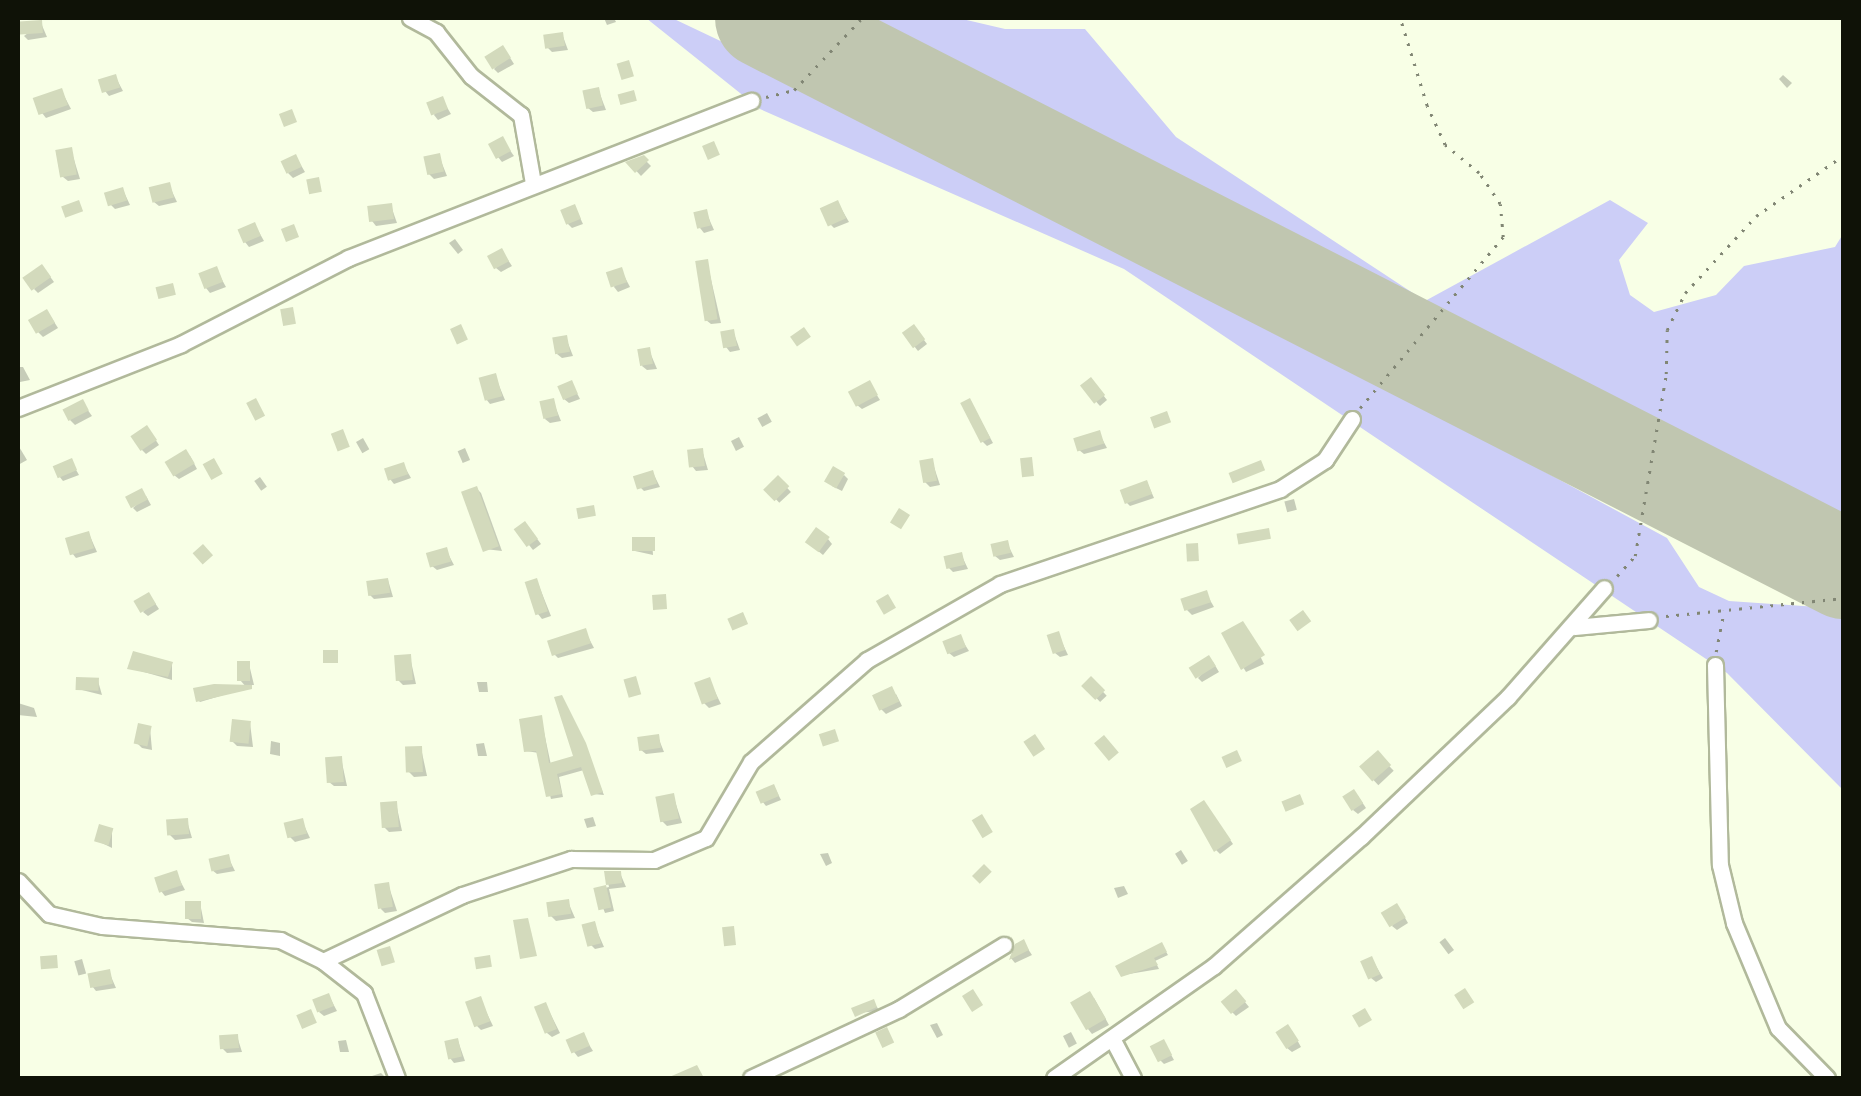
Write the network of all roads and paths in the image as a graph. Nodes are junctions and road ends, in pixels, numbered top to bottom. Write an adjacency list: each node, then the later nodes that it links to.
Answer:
1 (410, 18): 6 (street)
2 (862, 18): 4 (path)
3 (1400, 18): 8 (path)
4 (751, 101): 6 (street)
5 (1844, 155): 9 (path)
6 (533, 184): 7 (street)
7 (18, 408)
8 (1352, 419): 17 (street)
9 (1604, 588): 13 (street)
10 (1844, 598): 11 (path)
11 (1724, 610): 12 (path); 14 (path)
12 (1649, 620): 13 (street)
13 (1574, 627): 18 (street)
14 (1714, 665): 23 (street)
15 (18, 881): 17 (street)
16 (1004, 945): 20 (street)
17 (322, 961): 19 (street)
18 (1114, 1042): 21 (street); 22 (street)
19 (397, 1078)
20 (751, 1078)
21 (1054, 1078)
22 (1133, 1078)
23 (1828, 1078)

